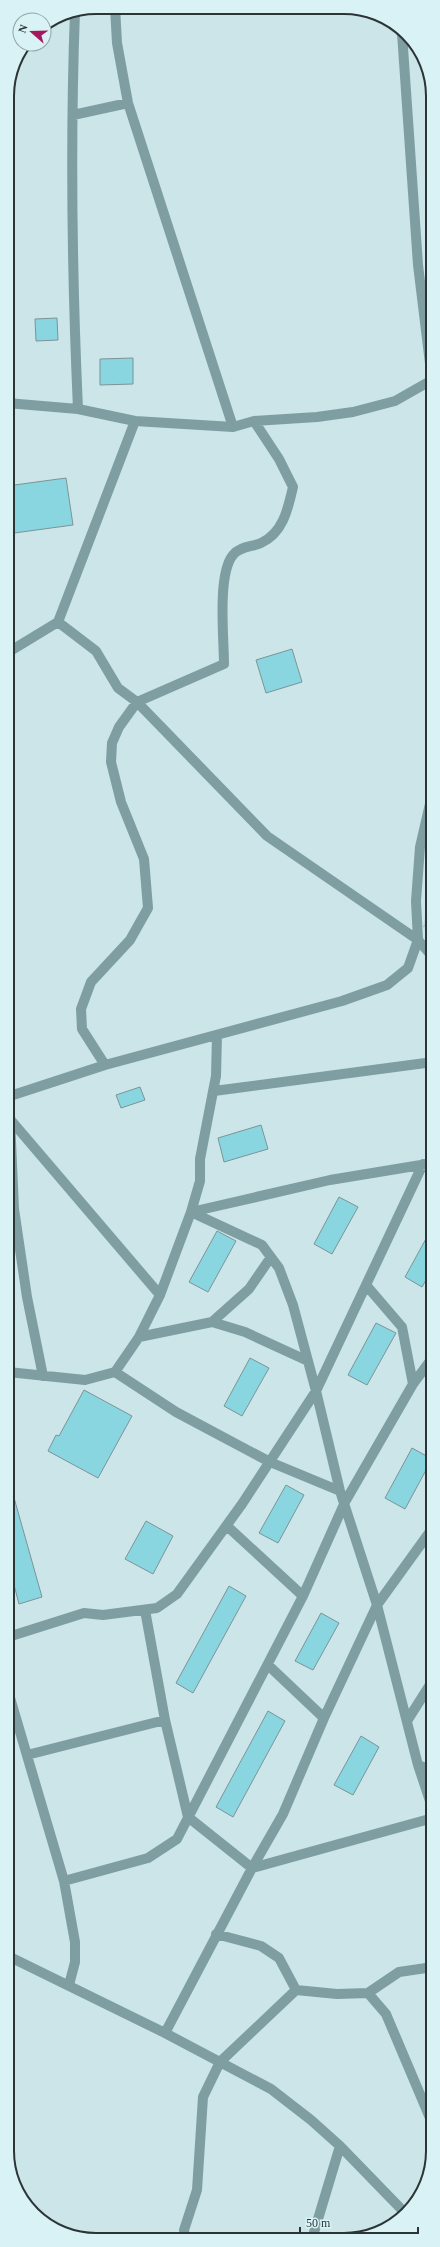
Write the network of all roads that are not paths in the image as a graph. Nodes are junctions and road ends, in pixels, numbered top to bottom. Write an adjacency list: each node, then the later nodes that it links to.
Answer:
1 (116, 14): 4 (street)
2 (75, 17): 5 (street)
3 (406, 42): 6 (street)
4 (128, 103): 5 (street); 12 (street)
5 (73, 115): 9 (street)
6 (426, 331)
7 (426, 383): 11 (street)
8 (14, 404): 9 (street)
9 (78, 409): 10 (street)
10 (135, 421): 12 (street); 13 (street)
11 (254, 421): 12 (street); 15 (street)
12 (233, 427)
13 (58, 622): 14 (street); 15 (street)
14 (14, 649)
15 (137, 702): 17 (street); 21 (street)
16 (426, 821): 17 (street)
17 (418, 940): 18 (street); 19 (street)
18 (426, 949)
19 (217, 1036): 21 (street); 22 (street)
20 (426, 1063): 22 (street)
21 (106, 1065): 23 (street)
22 (214, 1091): 28 (street)
23 (14, 1095)
24 (14, 1124): 31 (street)
25 (426, 1164): 28 (street)
26 (426, 1168): 30 (street)
27 (14, 1210): 38 (street)
28 (191, 1212): 29 (street); 31 (street)
29 (271, 1257): 32 (street); 34 (street)
30 (366, 1285): 39 (street); 40 (street)
31 (160, 1295): 33 (street)
32 (212, 1322): 33 (street); 34 (street)
33 (139, 1338): 36 (street)
34 (308, 1361): 40 (street)
35 (426, 1366): 39 (street)
36 (114, 1372): 38 (street); 41 (street)
37 (14, 1373): 38 (street)
38 (43, 1376)
39 (413, 1384): 43 (street)
40 (316, 1391): 41 (street); 42 (street)
41 (270, 1462): 42 (street); 44 (street)
42 (340, 1491): 43 (street)
43 (345, 1502): 46 (street); 47 (street)
44 (227, 1526): 46 (street); 48 (street)
45 (426, 1538): 47 (street)
46 (303, 1596): 50 (street)
47 (377, 1605): 53 (street); 55 (street)
48 (145, 1610): 49 (street); 54 (street)
49 (14, 1635)
50 (268, 1665): 53 (street); 60 (street)
51 (426, 1691): 55 (street)
52 (14, 1712): 56 (street)
53 (324, 1718): 62 (street)
54 (165, 1720): 56 (street); 60 (street)
55 (407, 1721): 57 (street)
56 (27, 1755): 63 (street)
57 (418, 1765): 58 (street); 59 (street)
58 (426, 1768)
59 (426, 1789)
60 (188, 1817): 62 (street); 63 (street)
61 (426, 1820): 62 (street)
62 (252, 1868): 64 (street)
63 (64, 1881): 67 (street)
64 (216, 1934): 68 (street); 70 (street)
65 (14, 1959): 67 (street)
66 (426, 1968): 69 (street)
67 (69, 1984): 70 (street)
68 (296, 1990): 69 (street); 71 (street)
69 (368, 1993): 72 (street)
70 (165, 2032): 71 (street)
71 (220, 2062): 73 (street); 75 (street)
72 (426, 2108)
73 (340, 2146): 74 (street); 76 (street)
74 (402, 2209)
75 (184, 2233)
76 (314, 2233)

